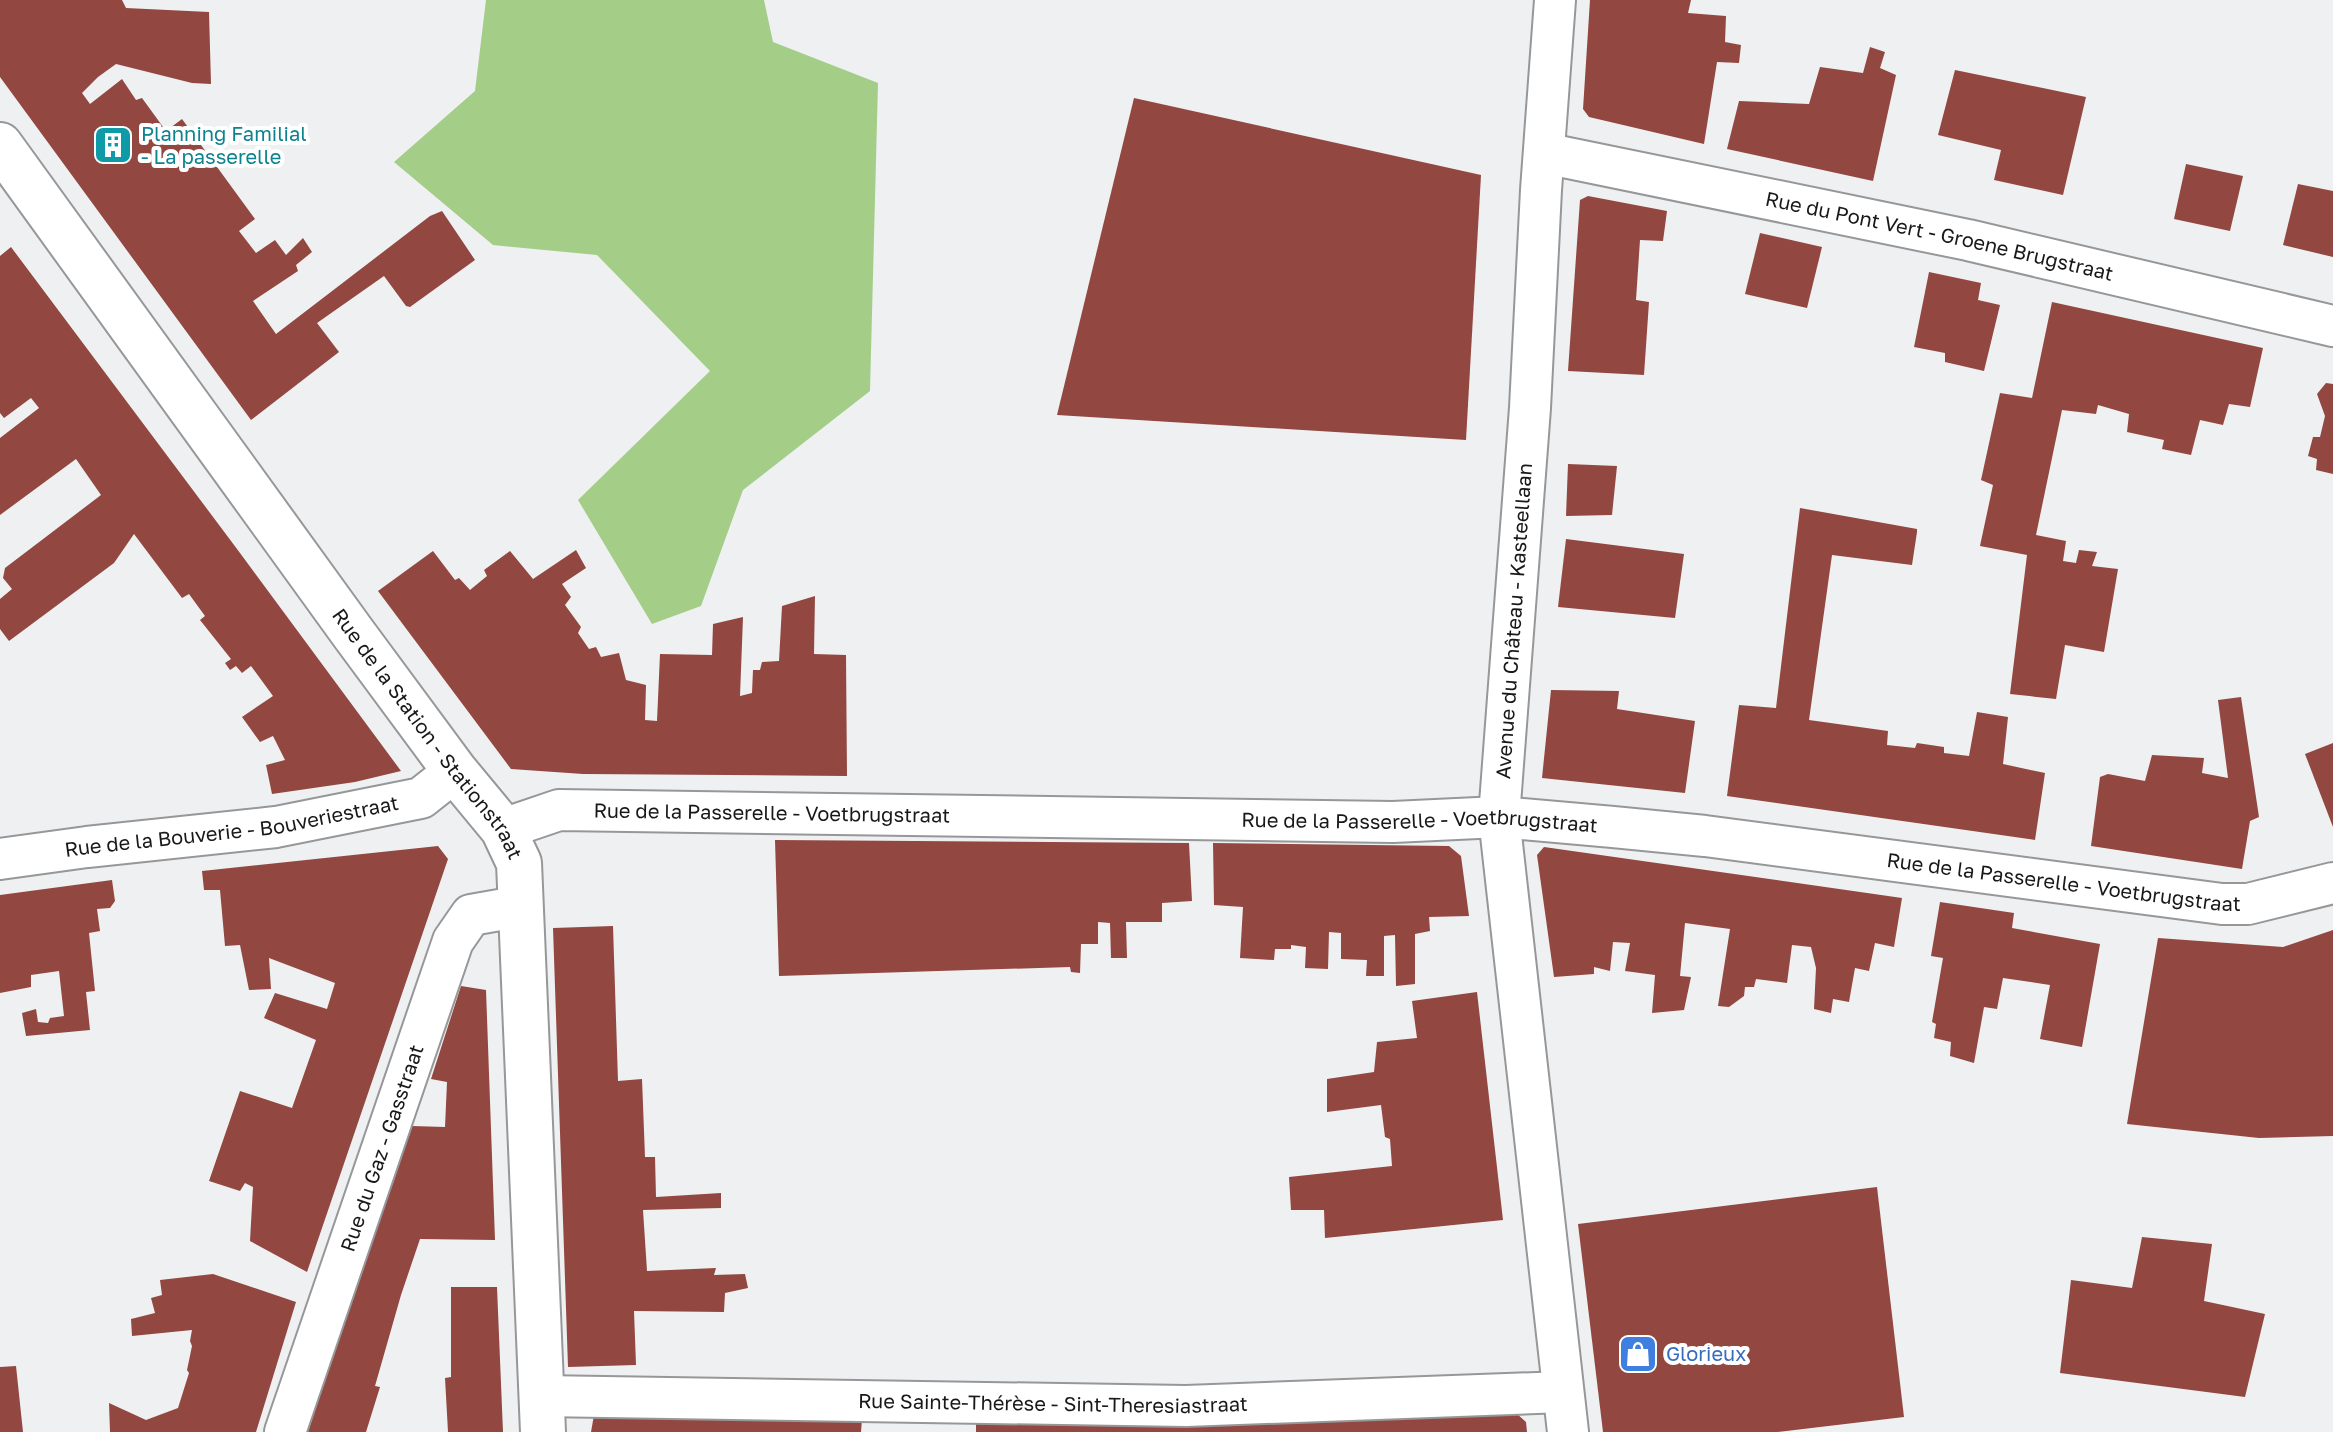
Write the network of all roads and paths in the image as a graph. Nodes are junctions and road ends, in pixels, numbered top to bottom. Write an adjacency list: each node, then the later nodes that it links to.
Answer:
1 (1555, 0): 3 (street, Avenue du Château - Kasteellaan)
2 (0, 145): 5 (street, Rue de la Station - Stationstraat)
3 (1544, 153): 4 (street, Rue du Pont Vert - Groene Brugstraat); 6 (street, Avenue du Château - Kasteellaan)
4 (2333, 326)
5 (455, 771): 7 (street, Rue de la Station - Stationstraat); 8 (street, Rue de la Bouverie - Bouveriestraat)
6 (1499, 817): 7 (street, Rue de la Passerelle - Voetbrugstraat); 9 (street, Rue de la Passerelle - Voetbrugstraat); 11 (street, Avenue du Château - Kasteellaan)
7 (503, 829): 10 (street, Rue de la Station - Stationstraat)
8 (0, 859)
9 (2333, 883)
10 (522, 906): 12 (street, Rue de la Station - Stationstraat); 13 (street, Rue du Gaz - Gasstraat)
11 (1563, 1392): 12 (street, Rue Sainte-Thérèse - Sint-Theresiastraat); 14 (street, Avenue du Château - Kasteellaan)
12 (542, 1414)
13 (285, 1432)
14 (1568, 1432)

